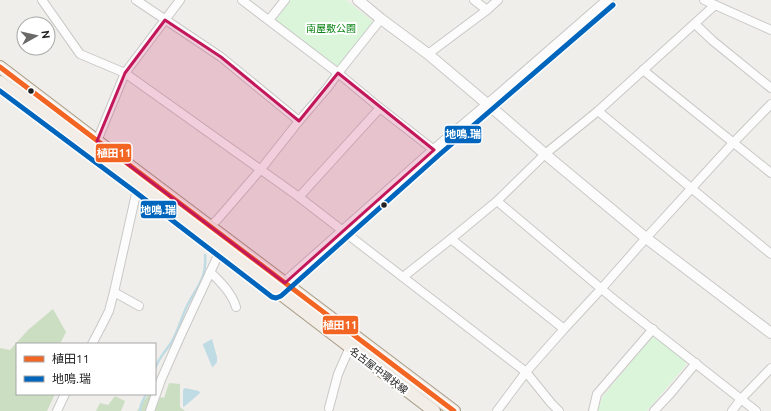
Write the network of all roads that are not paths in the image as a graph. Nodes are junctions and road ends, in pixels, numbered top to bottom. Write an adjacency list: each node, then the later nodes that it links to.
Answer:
1 (42, 0): 21 (street)
2 (136, 0): 14 (street)
3 (180, 0): 14 (street)
4 (242, 0): 15 (street)
5 (285, 0): 15 (street)
6 (358, 0): 13 (street)
7 (474, 0): 12 (street)
8 (498, 0): 12 (street)
9 (608, 0): 26 (street)
10 (704, 0): 11 (street)
11 (715, 6): 16 (street); 17 (street)
12 (487, 10): 18 (street)
13 (381, 19): 18 (street); 22 (street)
14 (165, 20): 21 (street); 29 (street)
15 (269, 20): 22 (street)
16 (695, 24): 20 (street); 24 (street)
17 (771, 30)
18 (428, 54): 26 (street)
19 (0, 67): 30 (main road, 名古屋中環状線)
20 (644, 70): 28 (street); 31 (street)
21 (125, 73): 30 (street); 34 (street)
22 (338, 73): 27 (street); 29 (street)
23 (0, 82): 36 (main road, 名古屋中環状線)
24 (771, 88)
25 (771, 104): 31 (street)
26 (488, 105): 32 (street); 33 (street)
27 (380, 108): 32 (street); 38 (street)
28 (598, 111): 33 (street); 37 (street)
29 (299, 121): 34 (street)
30 (97, 142): 40 (main road, 名古屋中環状線)
31 (733, 143): 35 (street); 37 (street)
32 (434, 150): 41 (street)
33 (545, 154): 39 (street); 42 (street)
34 (260, 169): 38 (street); 40 (street)
35 (771, 173)
36 (138, 185): 44 (main road, 名古屋中環状線); 50 (street)
37 (691, 189): 42 (street); 45 (street)
38 (299, 197): 41 (street)
39 (497, 201): 43 (street); 49 (street)
40 (210, 226): 48 (main road, 名古屋中環状線)
41 (344, 231): 47 (street); 48 (street)
42 (646, 238): 49 (street); 55 (street)
43 (452, 239): 47 (street); 53 (street)
44 (221, 249): 46 (street); 48 (main road, 名古屋中環状線)
45 (771, 254)
46 (210, 272): 52 (street); 61 (street)
47 (403, 277): 60 (street)
48 (280, 287): 57 (main road, 名古屋中環状線); 69 (main road, 名古屋中環状線)
49 (602, 288): 53 (street); 54 (street)
50 (114, 292): 51 (street); 56 (street)
51 (139, 306)
52 (236, 307)
53 (564, 329): 60 (street)
54 (654, 330): 58 (street); 72 (street)
55 (771, 333)
56 (93, 343)
57 (350, 347): 65 (street); 68 (main road, 名古屋中環状線)
58 (696, 363): 64 (street); 73 (street)
59 (771, 368): 64 (street)
60 (526, 372): 70 (street); 71 (street)
61 (156, 394)
62 (65, 395): 66 (street)
63 (156, 395): 67 (street)
64 (741, 399): 74 (street); 75 (street)
65 (329, 408)
66 (57, 411)
67 (150, 411)
68 (434, 411)
69 (454, 411)
70 (497, 411)
71 (560, 411)
72 (593, 411)
73 (654, 411)
74 (732, 411)
75 (756, 411)

